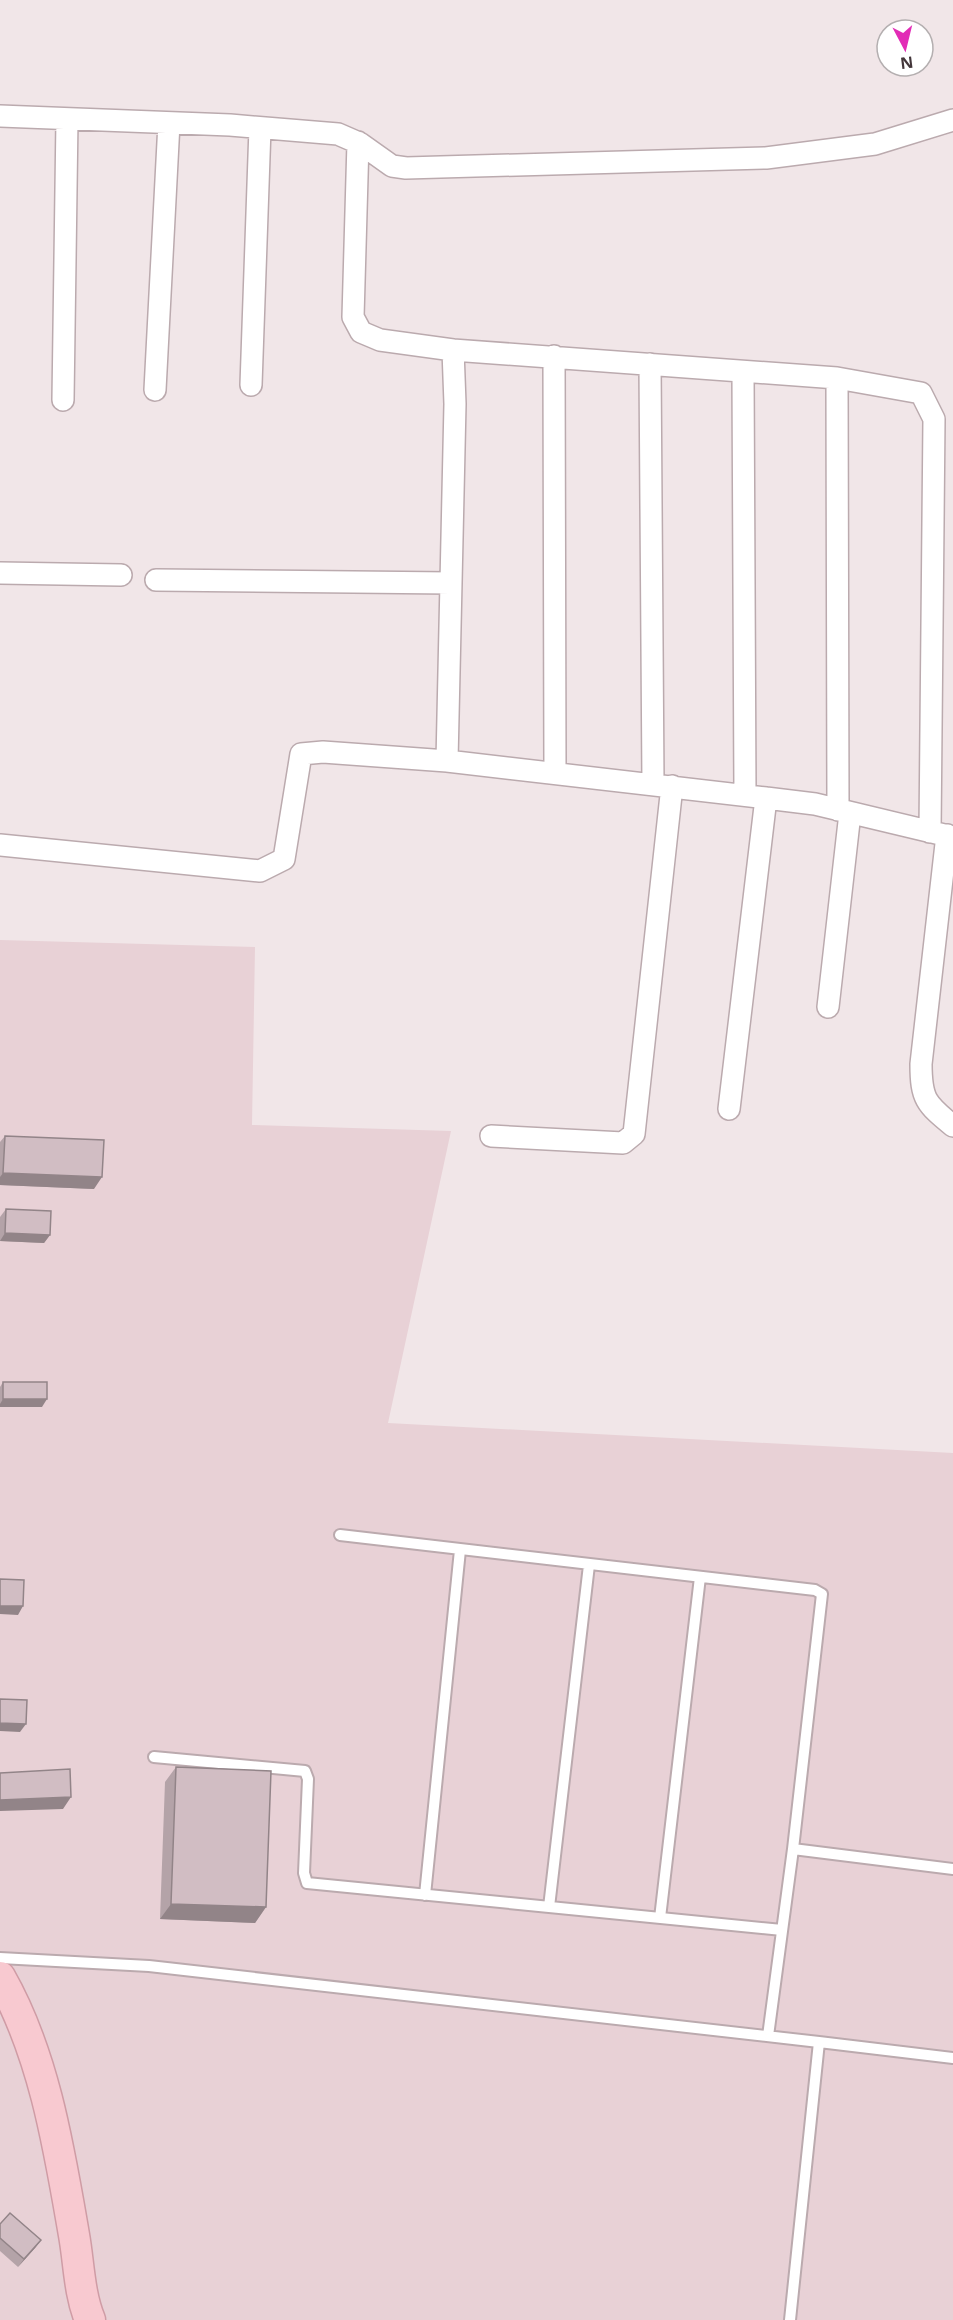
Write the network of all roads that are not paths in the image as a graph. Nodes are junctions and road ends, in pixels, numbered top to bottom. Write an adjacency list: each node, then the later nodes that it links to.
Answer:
1 (0, 117): 2 (street)
2 (67, 119): 4 (street); 14 (street)
3 (953, 120): 6 (street)
4 (169, 123): 5 (street); 13 (street)
5 (260, 128): 6 (street); 12 (street)
6 (358, 142): 7 (street)
7 (453, 350): 8 (street); 18 (street)
8 (555, 356): 9 (street); 20 (street)
9 (650, 364): 10 (street); 21 (street)
10 (743, 373): 11 (street); 22 (street)
11 (837, 378): 24 (street); 25 (street)
12 (251, 385)
13 (155, 390)
14 (63, 400)
15 (0, 573): 16 (street)
16 (122, 575)
17 (156, 580): 18 (street)
18 (451, 583): 19 (street)
19 (447, 761): 20 (street); 26 (street)
20 (555, 773): 21 (street)
21 (662, 785): 22 (street); 30 (street)
22 (745, 795): 23 (street)
23 (766, 798): 24 (street); 28 (street)
24 (844, 811): 25 (street); 27 (street)
25 (943, 835): 29 (street)
26 (0, 845)
27 (828, 1007)
28 (729, 1108)
29 (953, 1126)
30 (491, 1136)
31 (340, 1534): 32 (lane)
32 (460, 1550): 33 (lane); 38 (lane)
33 (589, 1565): 34 (lane); 39 (lane)
34 (700, 1577): 36 (lane); 40 (lane)
35 (154, 1757): 38 (lane)
36 (793, 1849): 37 (lane); 41 (lane)
37 (953, 1869)
38 (425, 1895): 39 (lane)
39 (549, 1907): 40 (lane)
40 (660, 1918): 41 (lane)
41 (782, 1930): 44 (lane)
42 (0, 1958): 44 (lane)
43 (0, 1977): 47 (street)
44 (768, 2036): 45 (lane)
45 (819, 2042): 46 (lane); 48 (lane)
46 (953, 2058)
47 (90, 2320)
48 (790, 2320)

